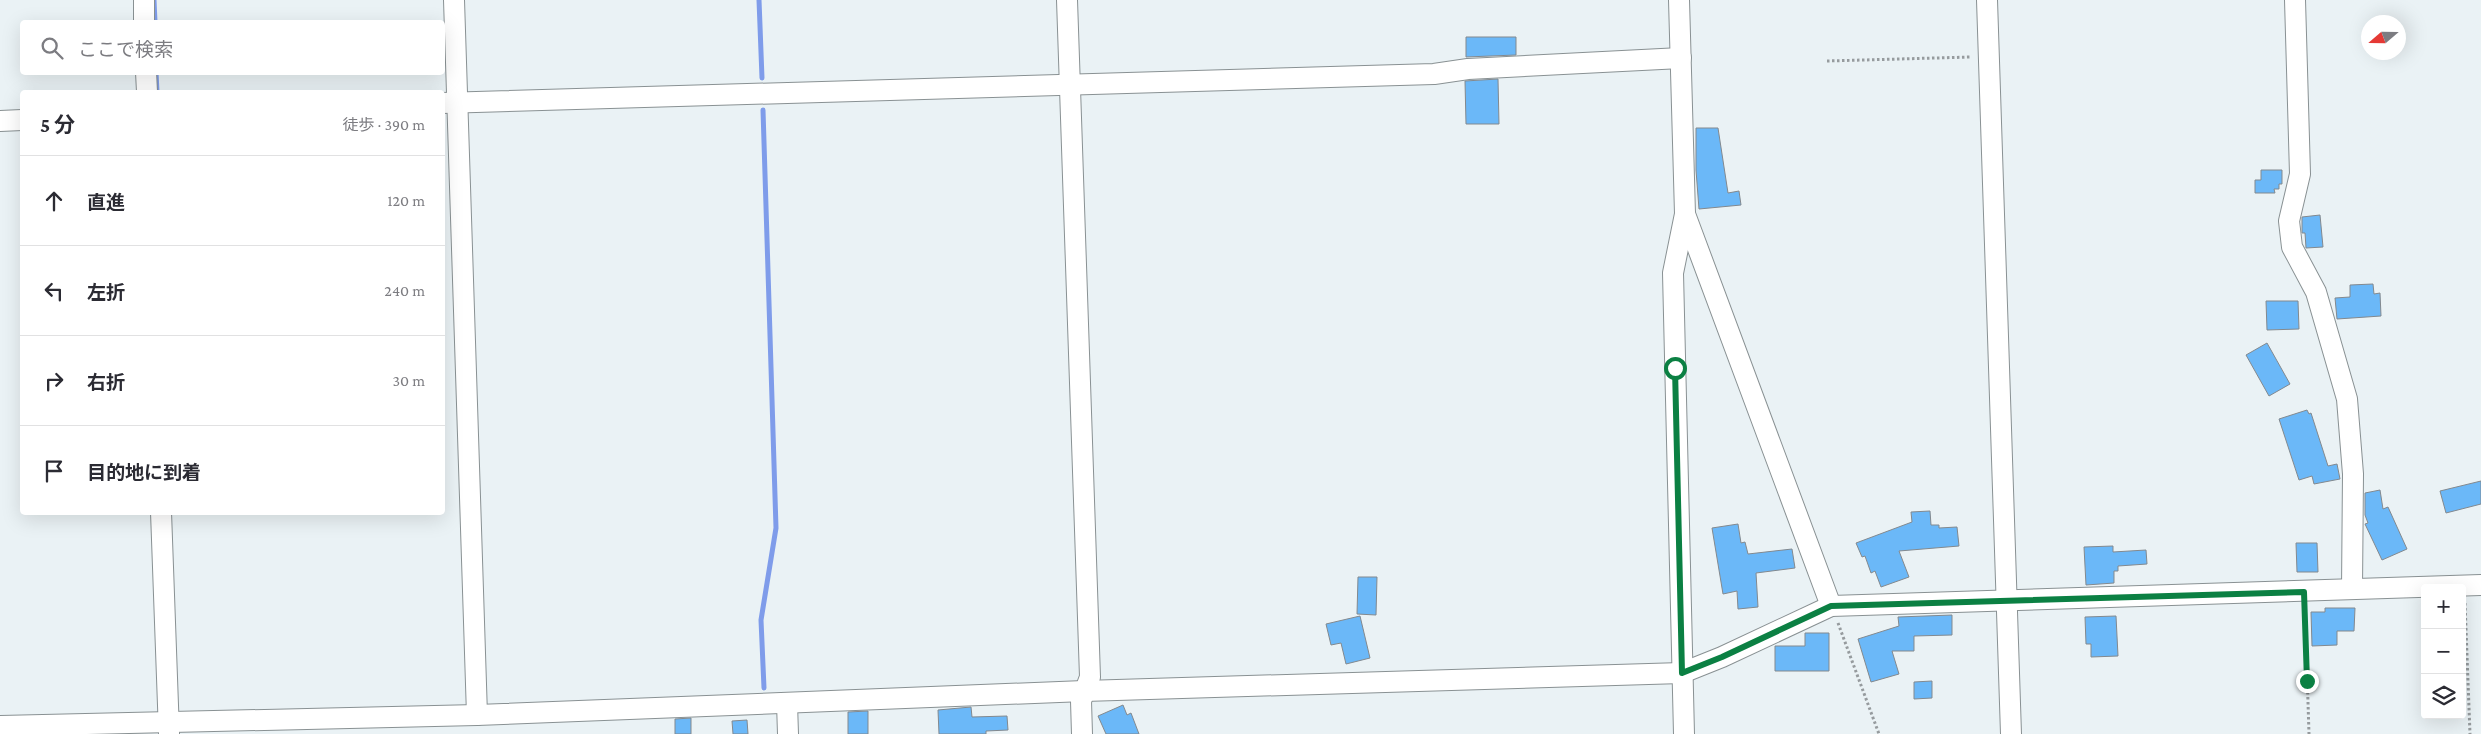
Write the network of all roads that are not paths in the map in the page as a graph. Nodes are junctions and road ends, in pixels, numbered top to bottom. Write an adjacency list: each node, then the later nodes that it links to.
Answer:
1 (144, 0): 7 (street)
2 (454, 0): 12 (street)
3 (1067, 0): 10 (street)
4 (1679, 0): 8 (street)
5 (1988, 0): 19 (street)
6 (2295, 0): 18 (street)
7 (144, 20)
8 (1681, 58): 10 (street); 15 (street)
9 (146, 75): 11 (street)
10 (1070, 86): 12 (street); 22 (street)
11 (147, 90)
12 (450, 103): 24 (street)
13 (20, 120): 14 (street)
14 (0, 121)
15 (1685, 214): 20 (street); 21 (street)
16 (161, 515): 26 (street)
17 (2473, 585): 18 (street)
18 (2352, 589): 19 (street)
19 (2007, 602): 20 (street); 30 (street)
20 (1831, 606): 21 (street)
21 (1682, 673): 22 (street); 29 (street)
22 (1084, 691): 23 (street); 28 (street)
23 (787, 703): 24 (street); 27 (street)
24 (477, 714): 26 (street)
25 (0, 726): 26 (street)
26 (168, 728)
27 (788, 734)
28 (1082, 734)
29 (1684, 734)
30 (2011, 734)

